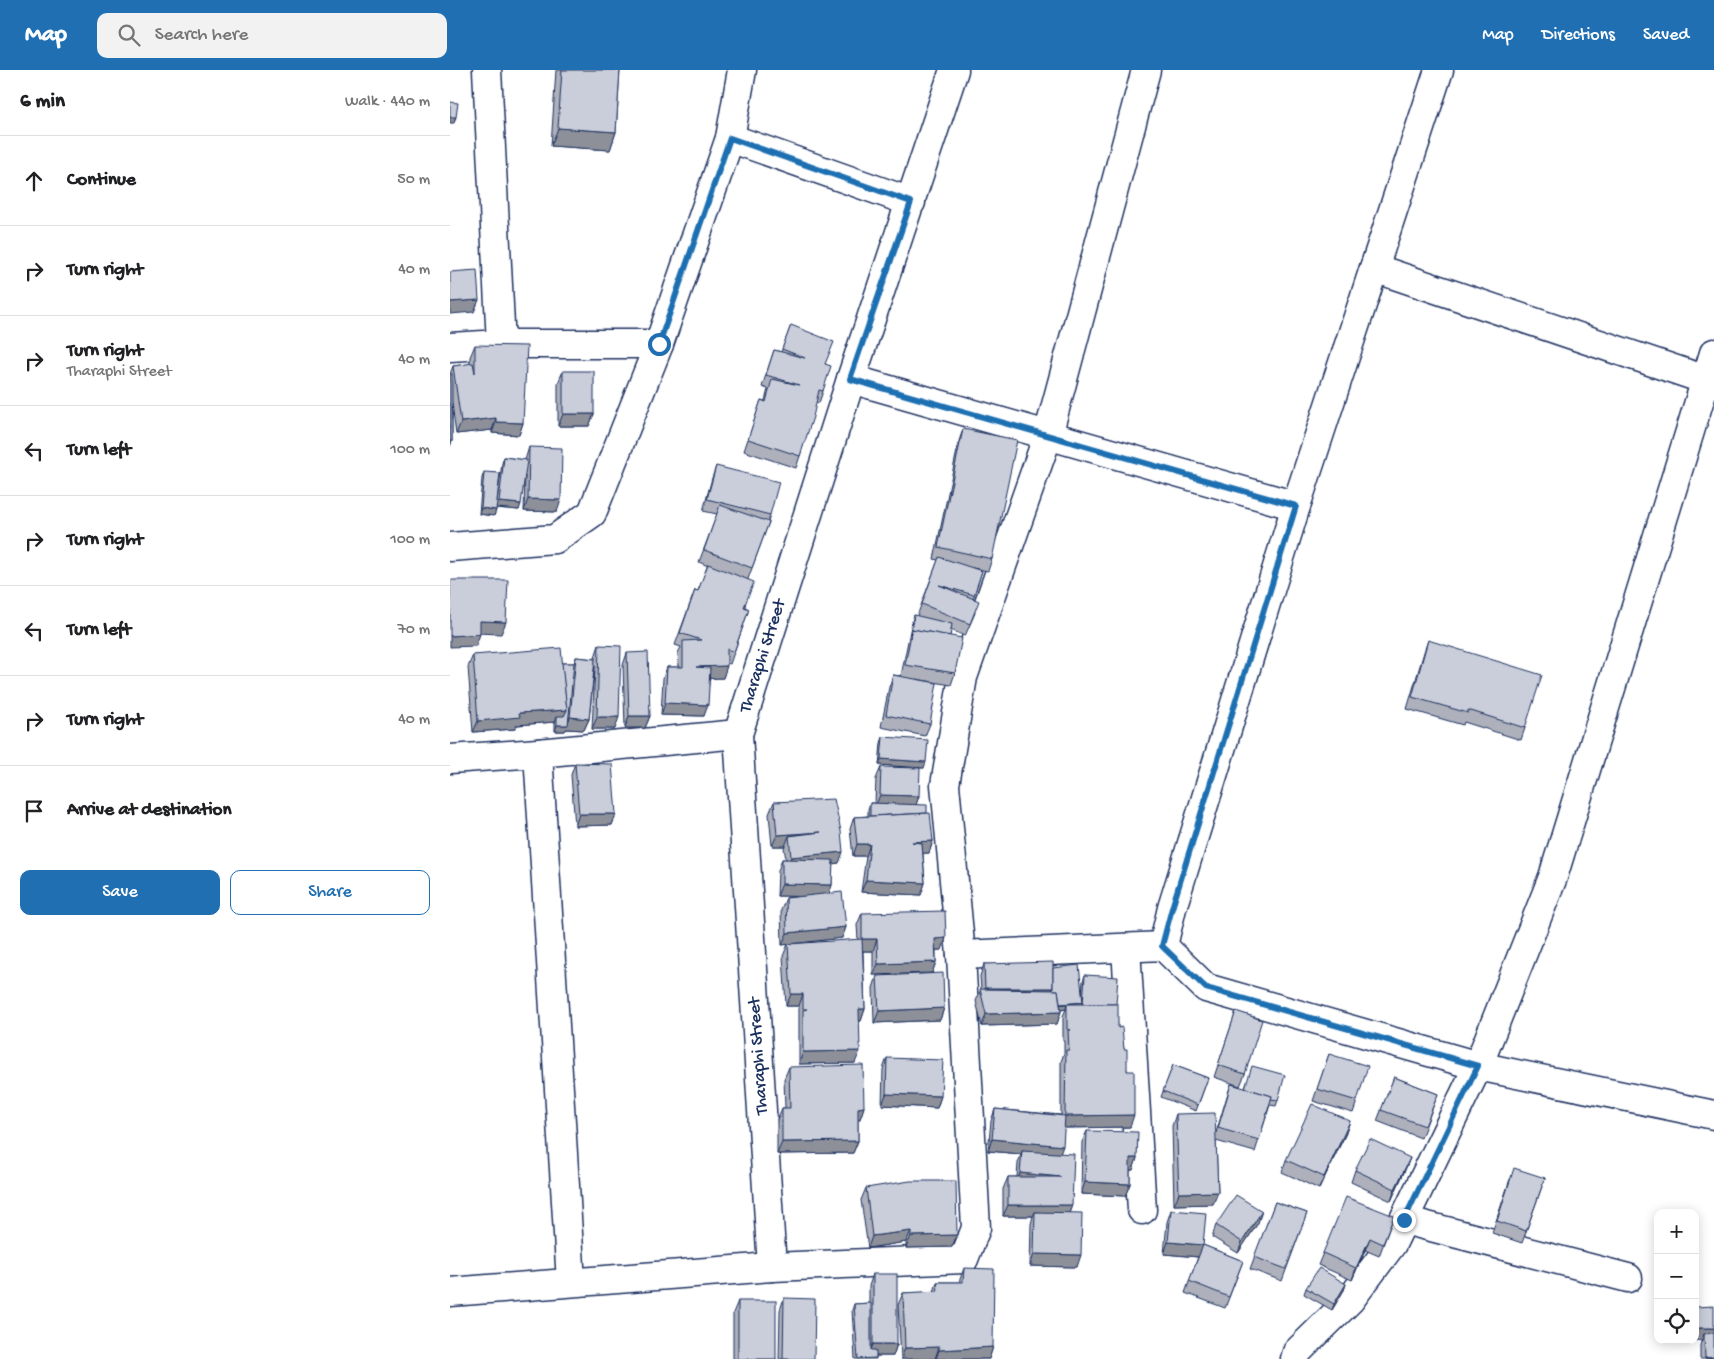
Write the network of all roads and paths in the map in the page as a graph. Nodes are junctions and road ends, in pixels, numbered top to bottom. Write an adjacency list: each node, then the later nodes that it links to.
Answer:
1 (487, 70): 9 (street)
2 (742, 70): 6 (street)
3 (954, 70): 7 (street, Tharaphi Street)
4 (1146, 70): 15 (street)
5 (1439, 70): 8 (street)
6 (730, 138): 7 (street); 10 (street)
7 (911, 202): 13 (street, Tharaphi Street)
8 (1374, 268): 14 (street); 16 (street)
9 (501, 344): 10 (street); 11 (street)
10 (659, 344): 17 (street)
11 (450, 347)
12 (1714, 353): 14 (street)
13 (850, 379): 15 (street); 18 (street, Tharaphi Street)
14 (1706, 380): 24 (street)
15 (1048, 435): 16 (street); 23 (street)
16 (1296, 506): 21 (street)
17 (450, 547)
18 (738, 734): 19 (street); 28 (street, Tharaphi Street)
19 (538, 754): 20 (street); 30 (street)
20 (450, 759)
21 (1162, 946): 22 (street); 24 (street)
22 (1126, 948): 23 (street); 26 (street)
23 (961, 955): 28 (street)
24 (1478, 1066): 25 (street); 27 (street)
25 (1714, 1115)
26 (1142, 1210)
27 (1404, 1220): 29 (street); 32 (street)
28 (772, 1267): 30 (street)
29 (1628, 1278)
30 (571, 1282): 31 (street)
31 (450, 1292)
32 (1295, 1359)

